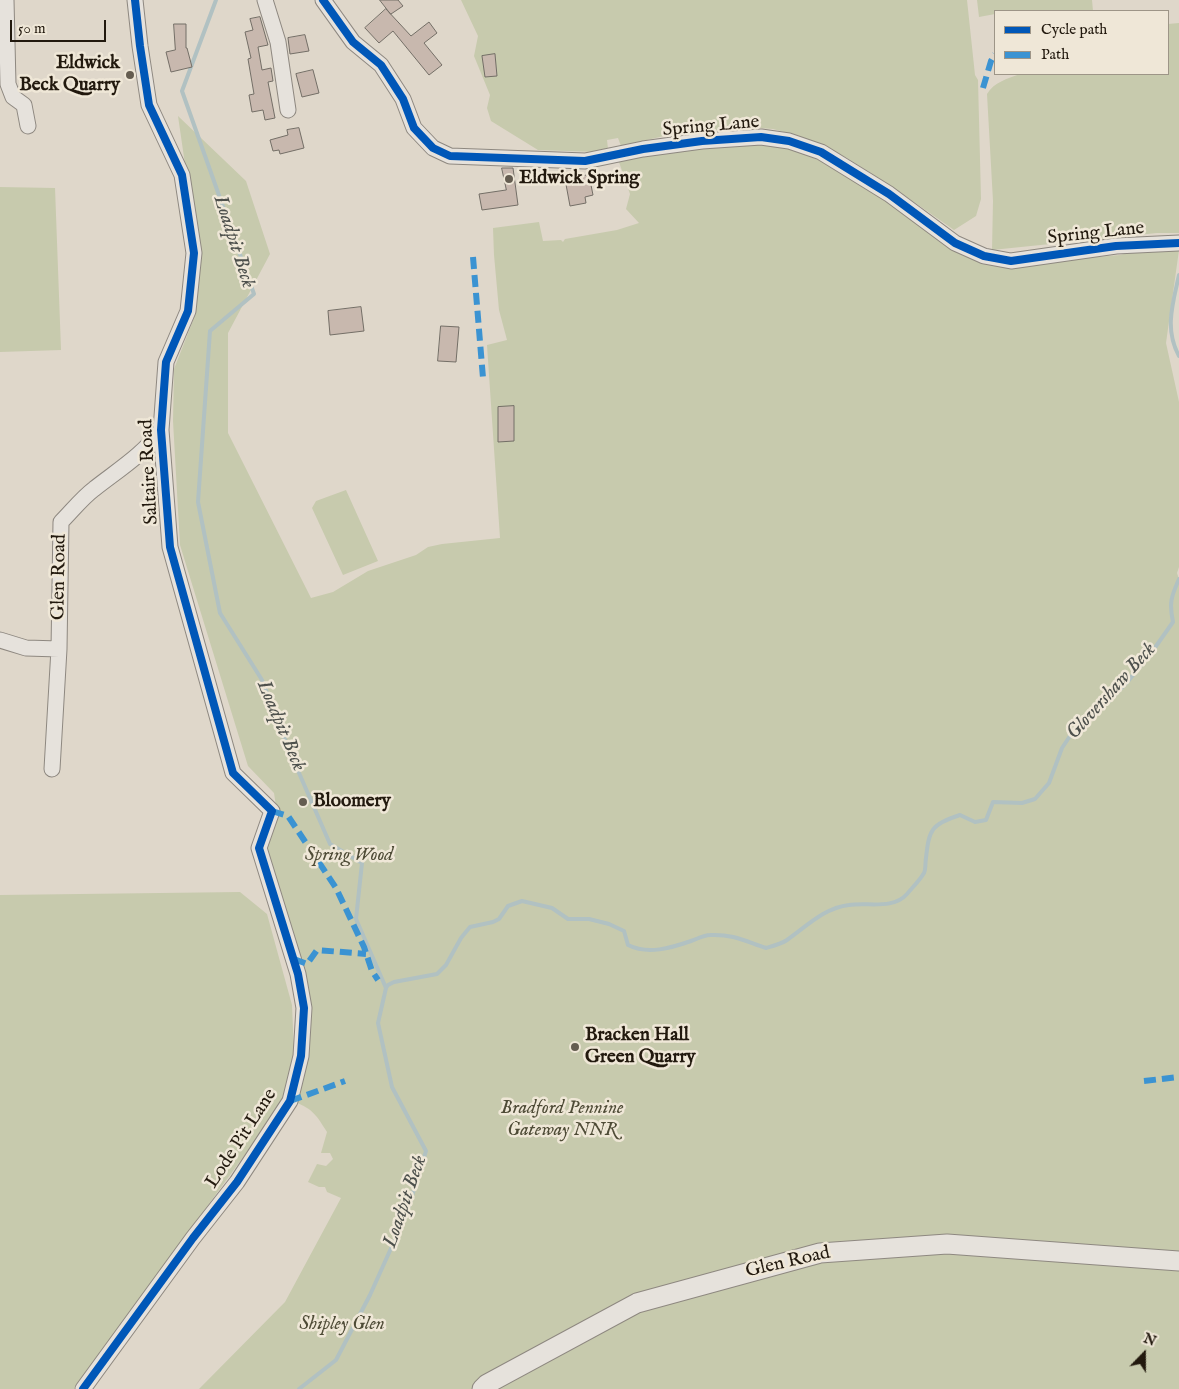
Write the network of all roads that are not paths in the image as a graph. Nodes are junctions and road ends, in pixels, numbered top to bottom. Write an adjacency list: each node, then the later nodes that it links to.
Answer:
1 (6, 0): 6 (street)
2 (135, 0): 8 (street, Saltaire Road)
3 (265, 0): 5 (street)
4 (323, 0): 7 (street, Spring Lane)
5 (288, 110)
6 (28, 126)
7 (1178, 243)
8 (161, 430): 10 (street, Glen Road); 12 (street, Saltaire Road)
9 (0, 640): 10 (street)
10 (59, 649): 11 (street, Glen Road)
11 (52, 769)
12 (272, 811): 14 (street, Lode Pit Lane)
13 (1179, 1261): 15 (street, Glen Road)
14 (83, 1389)
15 (482, 1389)

